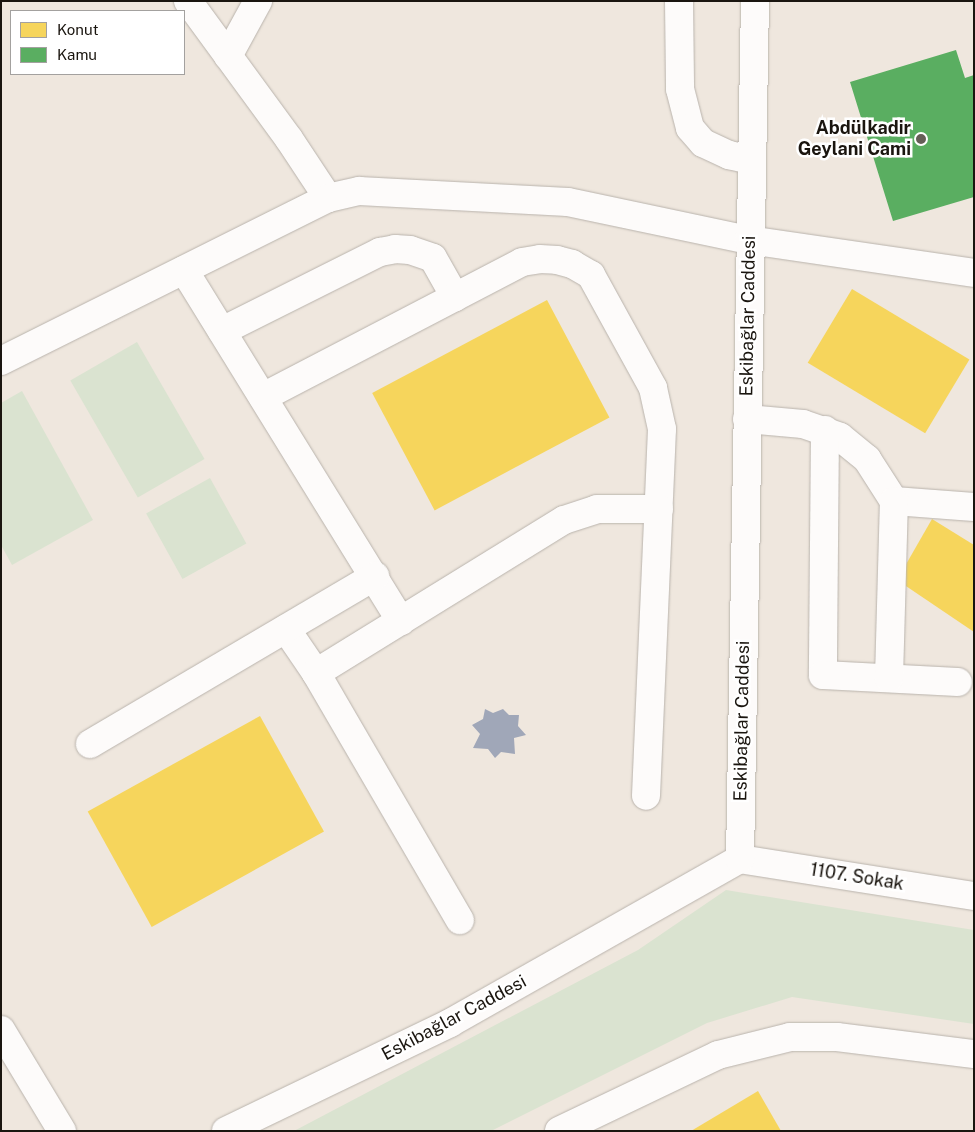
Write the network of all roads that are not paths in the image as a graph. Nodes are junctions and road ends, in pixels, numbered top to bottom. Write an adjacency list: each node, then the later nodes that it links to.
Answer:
1 (188, 1): 5 (street)
2 (258, 1): 5 (street)
3 (680, 1): 6 (street)
4 (755, 1): 6 (street, Eskibağlar Caddesi)
5 (228, 56): 7 (street)
6 (751, 160): 8 (street, Eskibağlar Caddesi)
7 (328, 198): 8 (street); 9 (street)
8 (749, 240): 10 (street); 15 (street, Eskibağlar Caddesi)
9 (184, 270): 12 (street); 13 (street)
10 (974, 273)
11 (455, 298): 12 (street); 14 (street); 19 (street)
12 (222, 331): 14 (street)
13 (1, 361)
14 (264, 397): 20 (street)
15 (746, 419): 16 (street); 28 (street, Eskibağlar Caddesi)
16 (825, 430): 17 (street); 24 (street)
17 (894, 502): 18 (street); 24 (street)
18 (974, 506)
19 (659, 509): 21 (street); 27 (street)
20 (375, 576): 21 (street); 22 (street)
21 (401, 621): 23 (street)
22 (286, 629): 23 (street); 26 (street)
23 (316, 673): 30 (street)
24 (889, 678): 25 (street)
25 (958, 682)
26 (90, 744)
27 (646, 796)
28 (740, 859): 29 (street, 1107. Sokak); 35 (street, Eskibağlar Caddesi)
29 (974, 896)
30 (460, 920)
31 (1, 1030): 34 (street)
32 (974, 1054): 33 (street)
33 (601, 1122): 36 (street)
34 (62, 1131)
35 (226, 1131)
36 (560, 1131)

